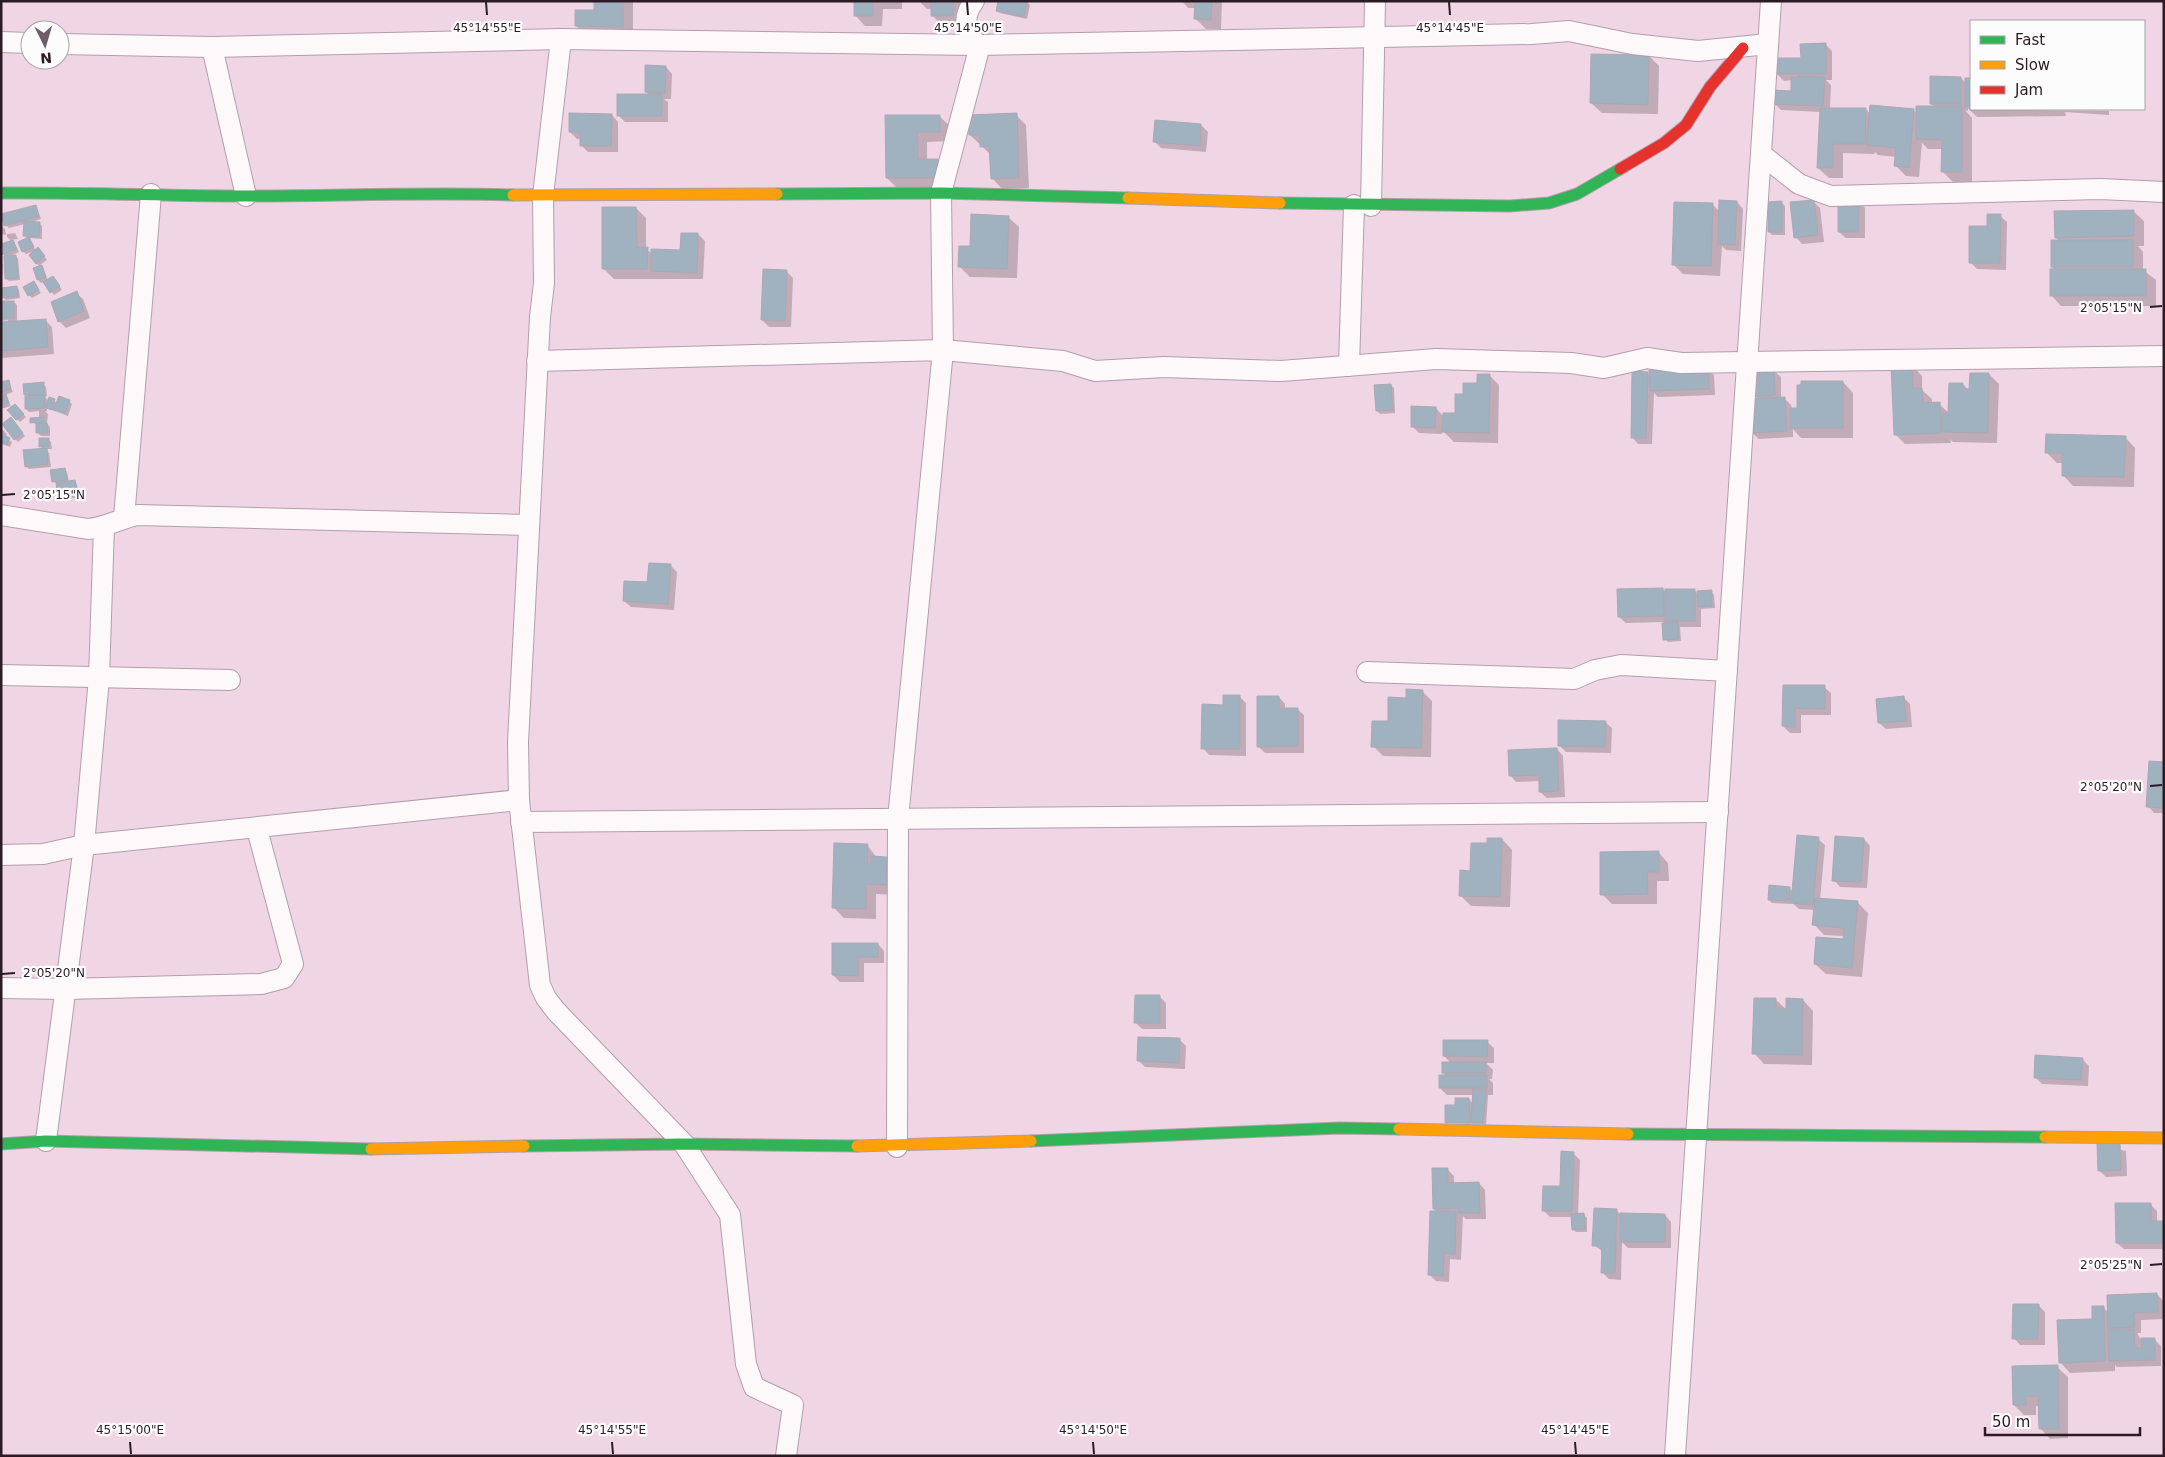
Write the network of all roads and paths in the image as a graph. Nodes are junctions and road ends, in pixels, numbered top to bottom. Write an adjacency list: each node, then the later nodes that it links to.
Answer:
1 (974, 1): 10 (street)
2 (1375, 1): 4 (street)
3 (1771, 1): 9 (street)
4 (1372, 37): 10 (street); 12 (street); 20 (street)
5 (561, 39): 10 (street); 11 (street); 19 (street)
6 (1, 42): 7 (street)
7 (20, 43)
8 (70, 44): 11 (street)
9 (1768, 44): 12 (street); 13 (street)
10 (976, 45): 15 (street)
11 (212, 48): 18 (street)
12 (1743, 48): 20 (street)
13 (1761, 154): 14 (street); 24 (street)
14 (2164, 192)
15 (941, 193): 19 (street); 20 (street); 21 (street)
16 (1, 194): 17 (street)
17 (152, 194): 18 (street); 27 (street)
18 (246, 196): 19 (street)
19 (542, 196): 23 (street)
20 (1363, 206): 25 (street)
21 (943, 350): 23 (street); 25 (street); 37 (street)
22 (2164, 356): 24 (street)
23 (537, 361): 28 (street)
24 (1747, 363): 25 (street); 30 (street)
25 (1349, 366)
26 (1, 515): 29 (street)
27 (124, 518): 28 (street); 29 (street)
28 (528, 525): 35 (street)
29 (104, 526): 33 (street)
30 (1727, 671): 31 (street); 36 (street)
31 (1367, 672)
32 (1, 675): 33 (street)
33 (99, 678): 34 (street); 40 (street)
34 (230, 680)
35 (519, 800): 38 (street); 39 (street)
36 (1718, 812): 37 (street); 44 (street)
37 (898, 819): 38 (street); 49 (street)
38 (521, 822): 48 (street)
39 (257, 829): 40 (street); 43 (street)
40 (84, 845): 41 (street); 43 (street)
41 (1, 855)
42 (1, 988): 43 (street)
43 (66, 989): 46 (street)
44 (1696, 1134): 45 (street); 49 (street); 51 (street)
45 (2164, 1138)
46 (46, 1141): 47 (street); 48 (street)
47 (1, 1144)
48 (684, 1144): 49 (street); 50 (street)
49 (897, 1147)
50 (786, 1456)
51 (1675, 1456)

